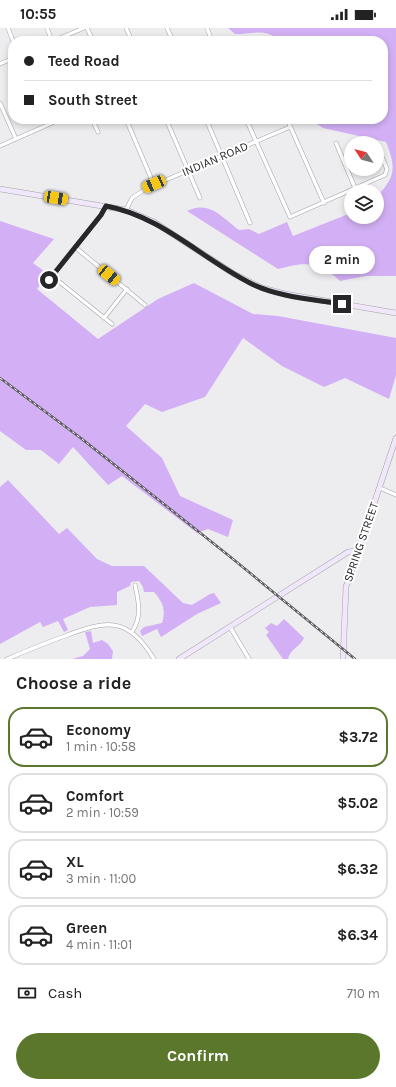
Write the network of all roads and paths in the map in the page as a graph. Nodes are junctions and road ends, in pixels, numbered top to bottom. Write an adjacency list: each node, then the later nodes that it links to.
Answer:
1 (86, 28): 2 (street)
2 (66, 36)
3 (0, 103): 4 (street)
4 (8, 121)
5 (9, 124): 15 (street)
6 (48, 124): 15 (street)
7 (94, 124): 14 (street)
8 (128, 124): 24 (street)
9 (168, 124): 21 (street)
10 (208, 124): 19 (street)
11 (248, 124): 16 (street)
12 (289, 124): 13 (street)
13 (290, 127): 16 (street, INDIAN ROAD); 30 (street)
14 (98, 132)
15 (16, 139): 18 (street)
16 (255, 142): 19 (street, INDIAN ROAD); 30 (street)
17 (336, 143): 25 (street)
18 (0, 146)
19 (222, 156): 21 (street, INDIAN ROAD); 33 (street)
20 (384, 163): 22 (street)
21 (188, 170): 24 (street, INDIAN ROAD); 29 (street)
22 (384, 175)
23 (383, 176): 26 (street)
24 (154, 184): 32 (street, INDIAN ROAD)
25 (353, 184)
26 (365, 184)
27 (0, 189): 31 (main road)
28 (344, 193): 30 (street)
29 (200, 198)
30 (324, 203)
31 (106, 206): 32 (main road); 34 (street)
32 (126, 210): 39 (main road)
33 (250, 223)
34 (75, 247): 35 (street); 37 (street)
35 (52, 276): 36 (street); 40 (street)
36 (49, 280)
37 (127, 289): 38 (street); 40 (street)
38 (145, 305)
39 (396, 313)
40 (104, 318): 41 (street)
41 (112, 324)
42 (396, 438): 43 (main road, SPRING STREET)
43 (380, 488): 44 (street); 45 (main road, SPRING STREET)
44 (396, 495)
45 (357, 551): 47 (main road); 53 (main road, SPRING STREET)
46 (135, 585): 48 (street)
47 (230, 627): 51 (main road); 52 (street)
48 (132, 632): 49 (street); 50 (street)
49 (7, 659)
50 (154, 659)
51 (179, 659)
52 (249, 659)
53 (343, 659)

